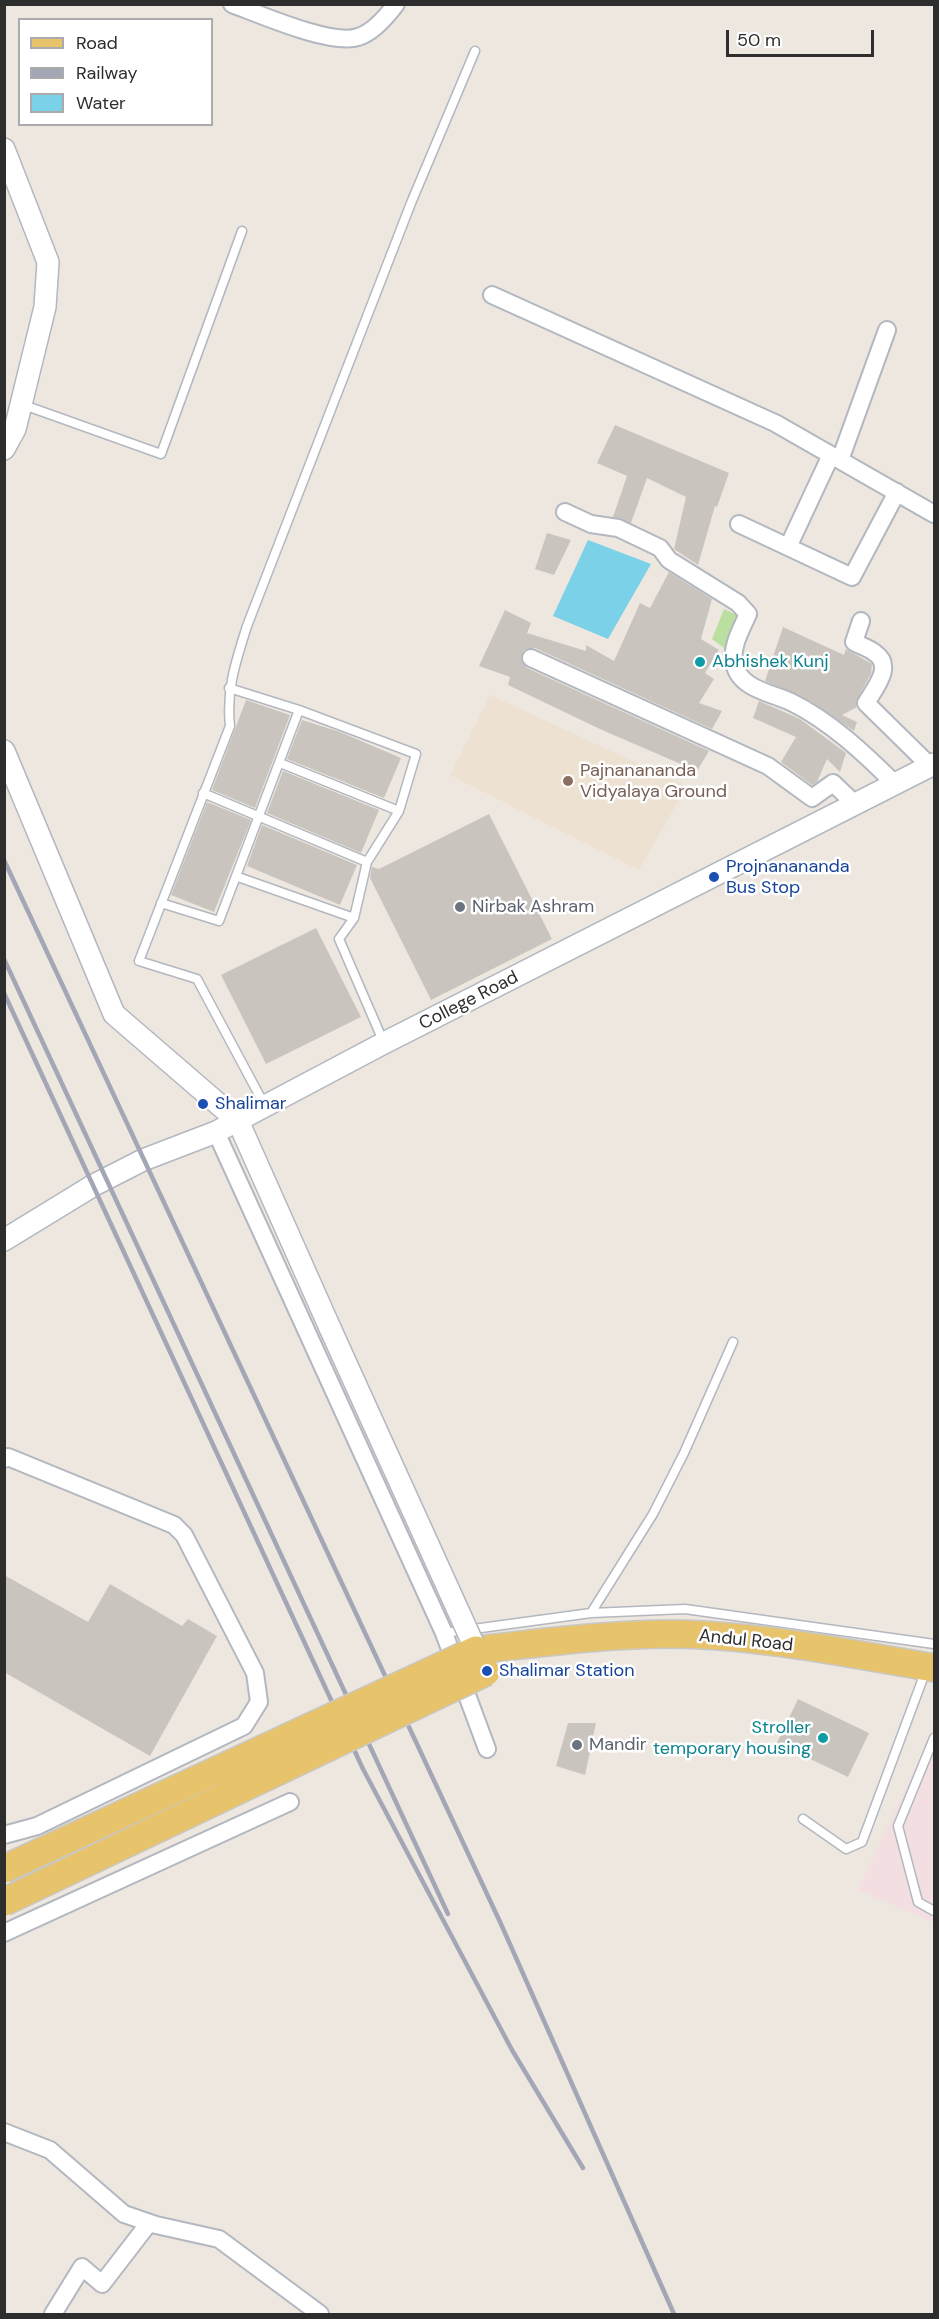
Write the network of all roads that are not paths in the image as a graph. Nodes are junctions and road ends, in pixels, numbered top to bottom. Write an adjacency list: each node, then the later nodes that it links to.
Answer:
1 (232, 4): 2 (street)
2 (396, 4)
3 (475, 51): 18 (lane)
4 (4, 149): 8 (street)
5 (242, 231): 8 (lane)
6 (492, 296): 10 (street)
7 (887, 330): 10 (street)
8 (21, 404): 9 (street)
9 (5, 449)
10 (835, 457): 11 (street); 15 (street)
11 (897, 492): 13 (street); 15 (street)
12 (565, 512): 23 (street)
13 (934, 514)
14 (739, 524): 15 (street)
15 (788, 547)
16 (861, 621): 22 (street)
17 (531, 658): 25 (street)
18 (229, 688): 19 (lane); 24 (lane)
19 (299, 710): 21 (lane); 26 (lane)
20 (4, 751): 34 (street)
21 (280, 763): 26 (lane); 27 (lane)
22 (932, 765): 23 (street, College Road)
23 (895, 784): 25 (street, College Road)
24 (203, 793): 27 (lane); 30 (lane)
25 (855, 804): 32 (street, College Road)
26 (399, 811): 28 (lane)
27 (260, 817): 28 (lane); 29 (lane)
28 (367, 862): 31 (lane)
29 (238, 876): 30 (lane); 31 (lane)
30 (161, 903): 33 (lane)
31 (354, 918): 32 (lane)
32 (384, 1043): 33 (street, College Road)
33 (265, 1107): 34 (street, College Road)
34 (238, 1121): 35 (street, College Road); 42 (street, bridge)
35 (216, 1132): 36 (street, College Road); 40 (street)
36 (4, 1240)
37 (733, 1342): 39 (lane)
38 (6, 1457): 47 (street)
39 (591, 1612): 40 (lane); 41 (lane)
40 (444, 1633): 44 (street)
41 (932, 1659): 42 (main road, Andul Road); 46 (lane)
42 (481, 1661): 48 (main road, bridge); 49 (main road, bridge)
43 (934, 1738): 50 (lane)
44 (487, 1749)
45 (290, 1802): 51 (street)
46 (803, 1819)
47 (4, 1835)
48 (4, 1869)
49 (4, 1902)
50 (934, 1911)
51 (4, 1933)
52 (4, 2132): 53 (street)
53 (149, 2223): 54 (street); 55 (street)
54 (53, 2314)
55 (320, 2314)

